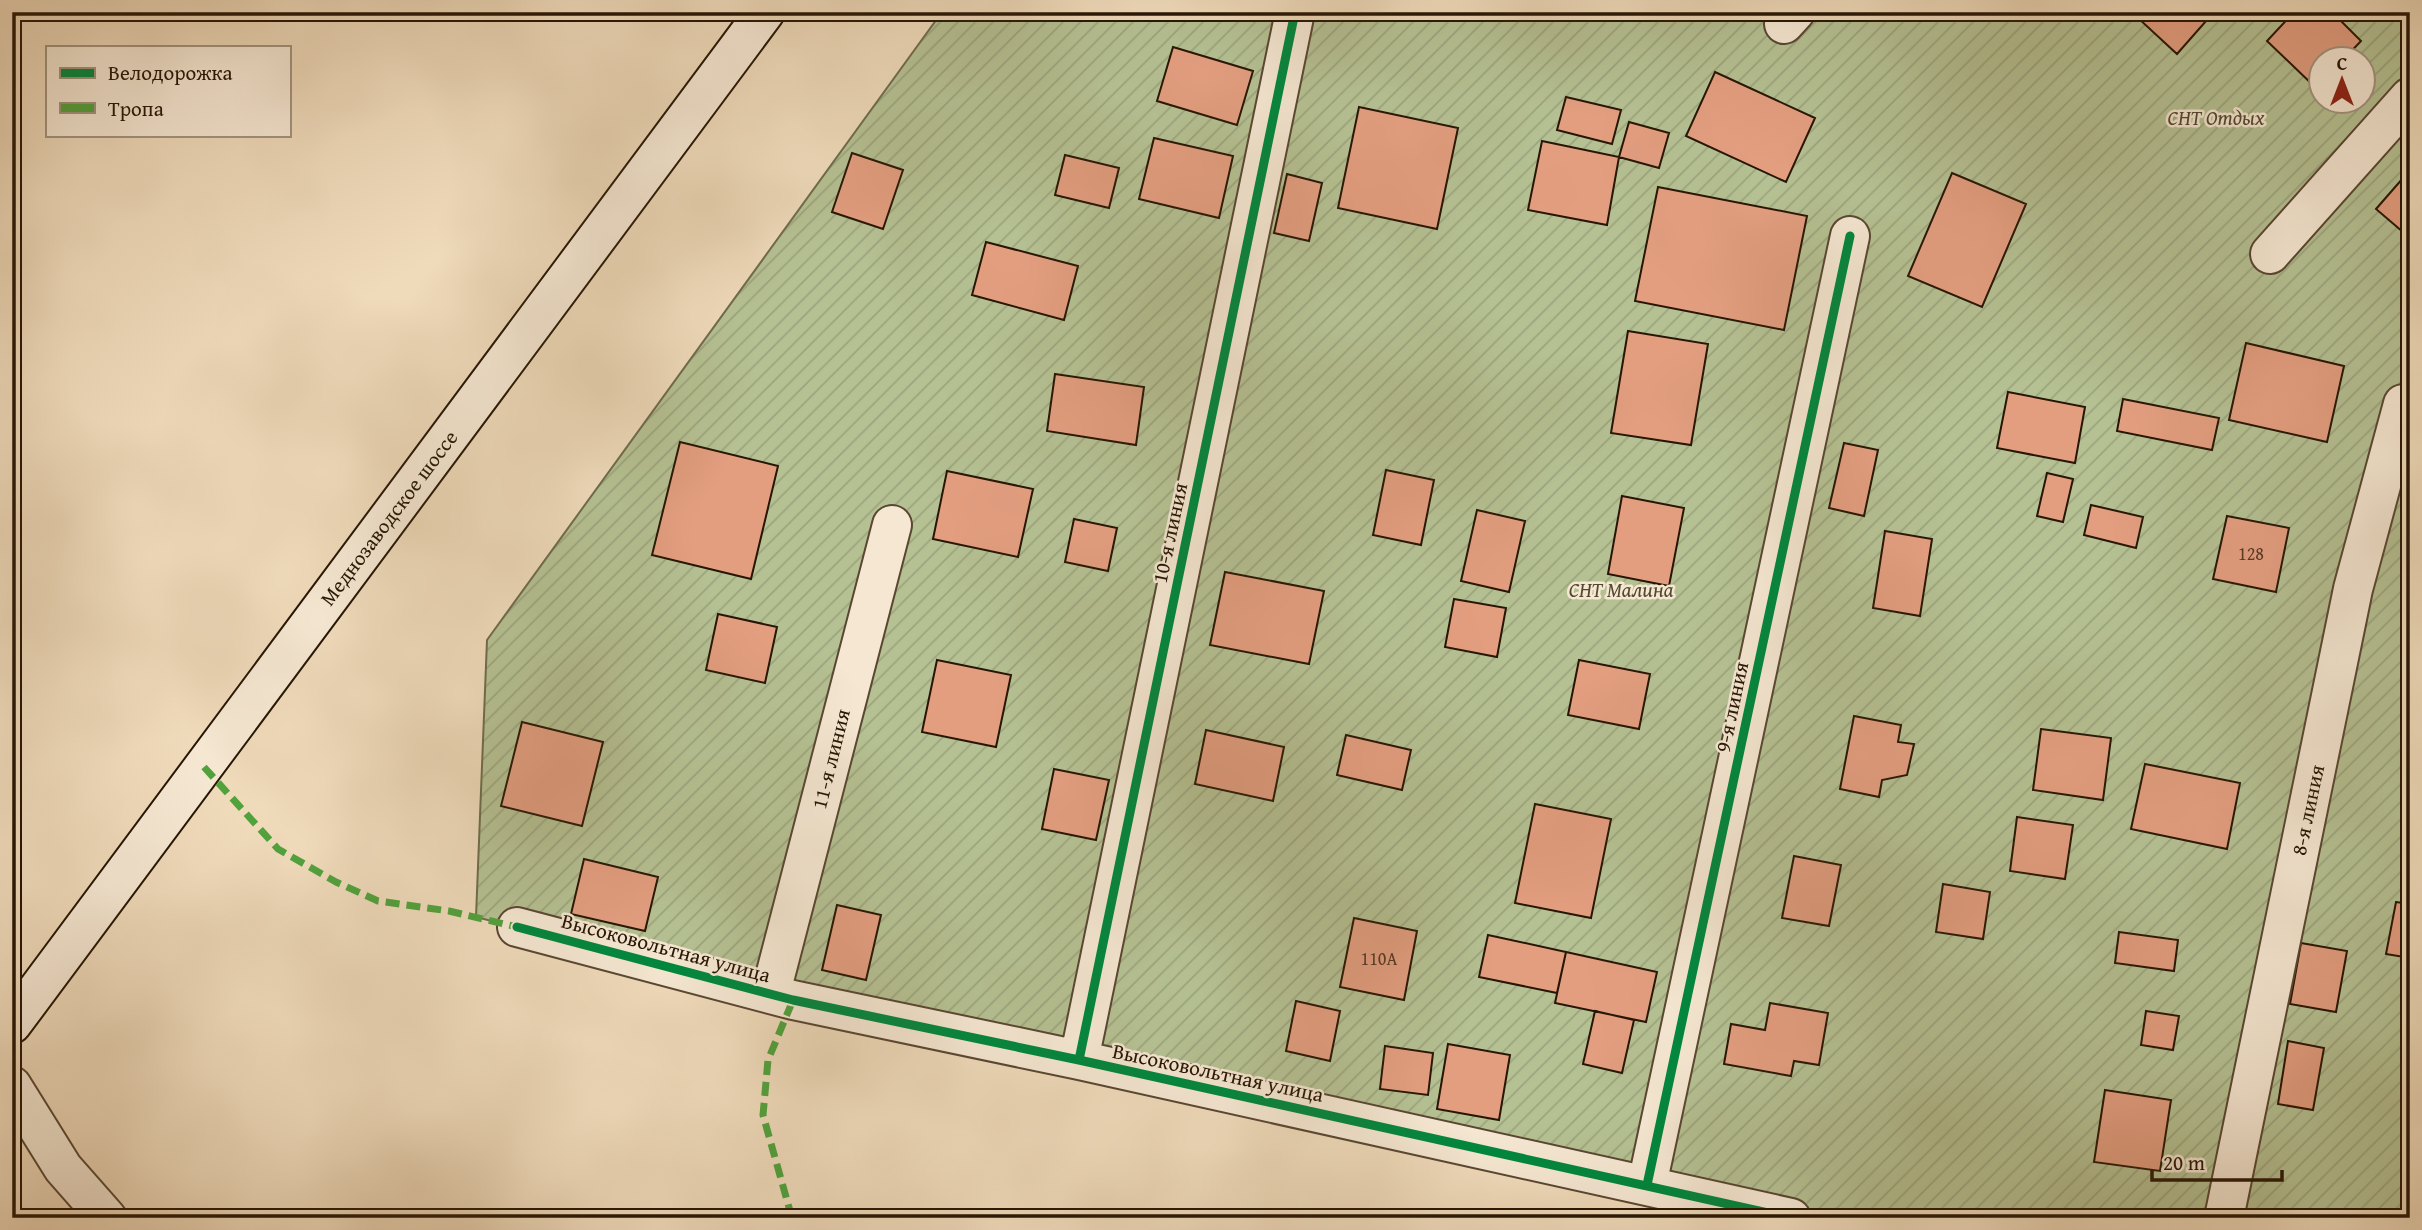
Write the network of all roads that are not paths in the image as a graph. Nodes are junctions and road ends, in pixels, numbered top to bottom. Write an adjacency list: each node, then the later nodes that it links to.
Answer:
1 (765, 12): 10 (street, Меднозаводское шоссе)
2 (1295, 12): 11 (street, 10-я линия)
3 (2410, 97): 5 (street)
4 (1850, 236): 13 (street, 9-я линия)
5 (2270, 254)
6 (2403, 404): 17 (street, 8-я линия)
7 (892, 525): 9 (street, 11-я линия)
8 (517, 927): 9 (street, Высоковольтная улица)
9 (771, 992): 11 (street, Высоковольтная улица)
10 (12, 1024)
11 (1079, 1060): 13 (street, Высоковольтная улица)
12 (12, 1086): 14 (street)
13 (1647, 1185): 16 (street, Высоковольтная улица)
14 (74, 1202): 15 (street)
15 (107, 1218)
16 (1791, 1218)
17 (2224, 1218)

